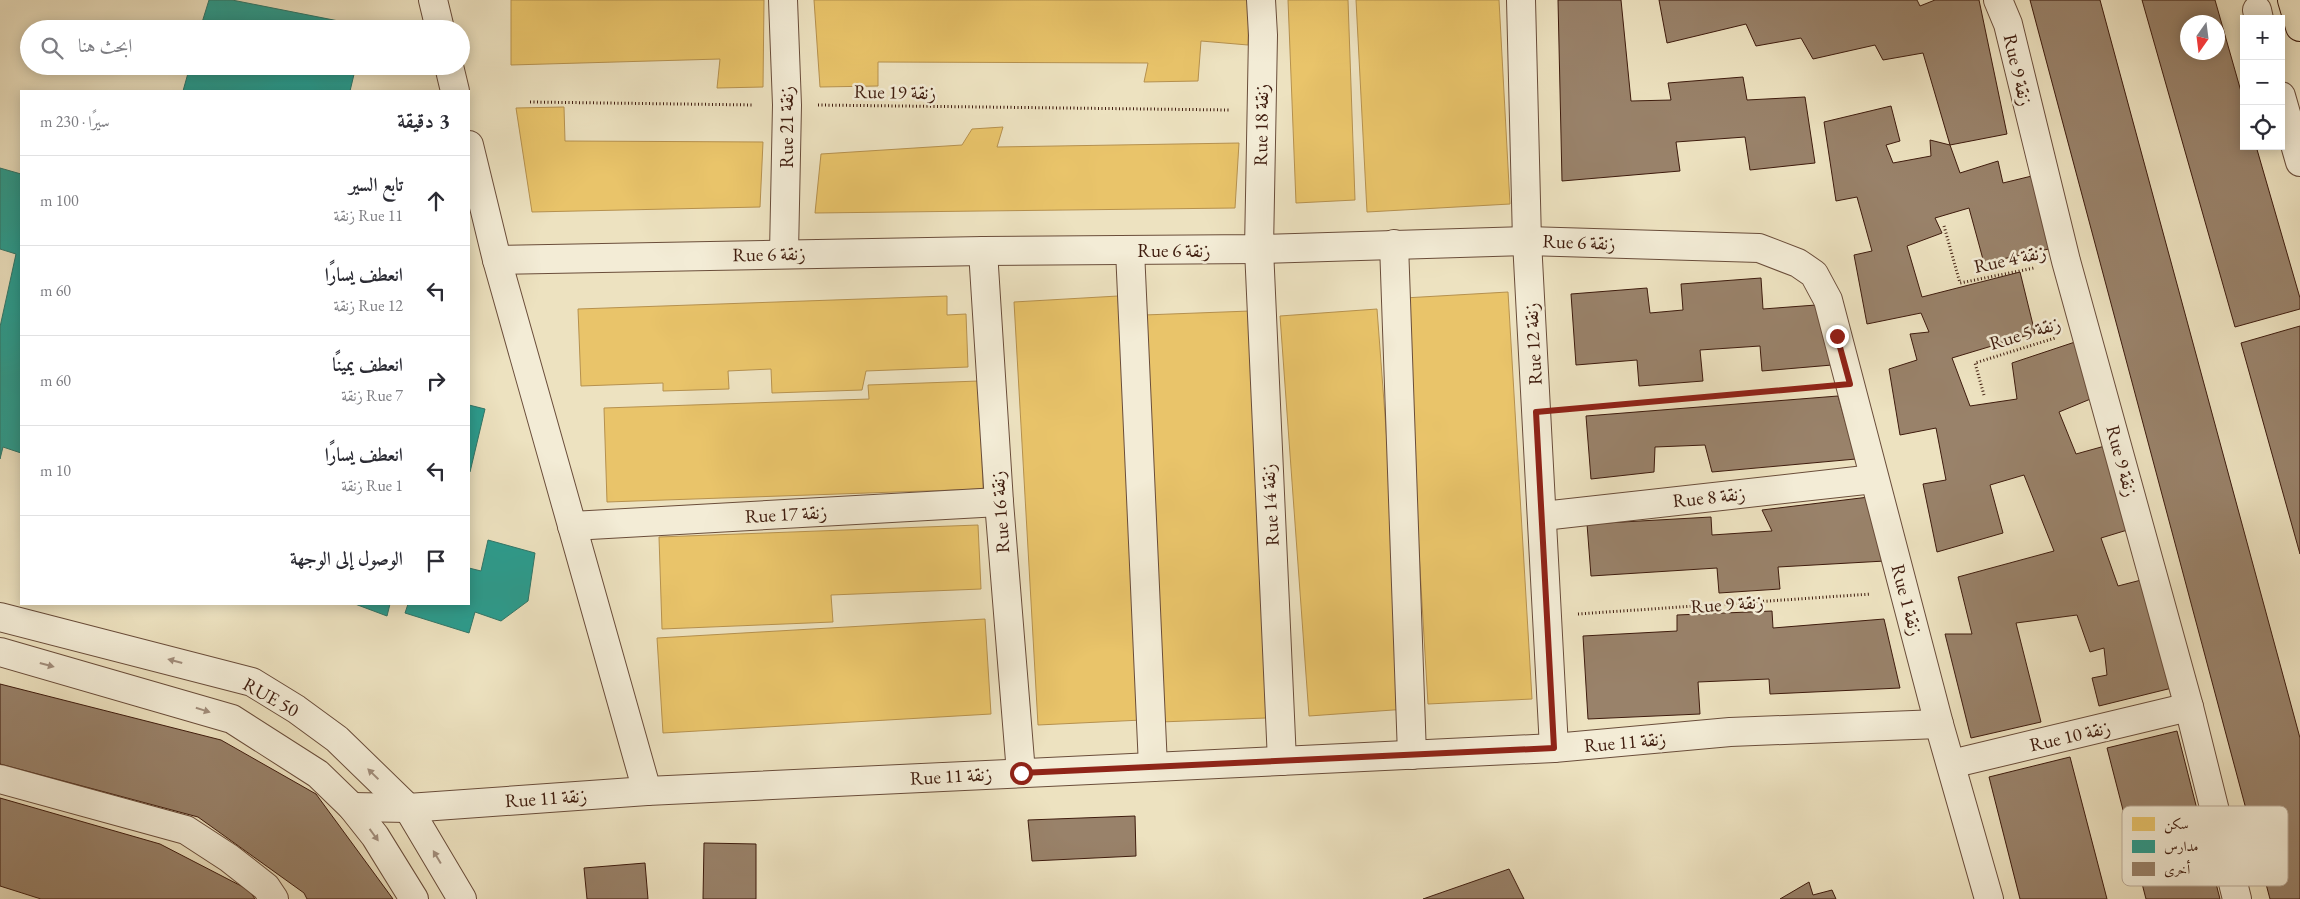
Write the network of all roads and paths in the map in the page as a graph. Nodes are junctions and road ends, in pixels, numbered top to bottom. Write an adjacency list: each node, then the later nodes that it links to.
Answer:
1 (432, 0): 7 (street)
2 (783, 0): 12 (street, Rue 21 زنقة)
3 (1261, 0): 14 (street, Rue 18 زنقة)
4 (1520, 0): 18 (street, Rue 12 زنقة)
5 (2292, 0): 8 (main road)
6 (2003, 12): 25 (street, Rue 9 زنقة)
7 (438, 20)
8 (2300, 27)
9 (451, 75): 10 (street)
10 (455, 90)
11 (530, 102): 12 (path, Rue 19 زنقة)
12 (787, 105): 14 (path, Rue 19 زنقة); 23 (street, Rue 21 زنقة)
13 (2284, 105): 16 (street)
14 (1260, 110): 20 (street, Rue 18 زنقة)
15 (470, 149): 24 (street)
16 (2300, 162)
17 (1944, 226): 25 (path, Rue 4 زنقة)
18 (1527, 241): 19 (street, Rue 6 زنقة); 26 (street, Rue 6 زنقة); 30 (street, Rue 12 زنقة)
19 (1394, 244): 20 (street, Rue 6 زنقة); 42 (street)
20 (1259, 249): 21 (street, Rue 6 زنقة); 43 (street, Rue 14 زنقة)
21 (1130, 250): 22 (street, Rue 6 زنقة); 45 (street)
22 (983, 251): 23 (street, Rue 6 زنقة); 32 (street, Rue 16 زنقة)
23 (784, 253): 24 (street, Rue 6 زنقة)
24 (497, 260): 34 (street)
25 (2066, 261): 27 (street, Rue 9 زنقة)
26 (1828, 300): 28 (street, Rue 1 زنقة)
27 (2086, 328): 29 (path, Rue 5 زنقة); 39 (street, Rue 9 زنقة)
28 (1850, 384): 30 (path); 31 (street, Rue 1 زنقة)
29 (1984, 395)
30 (1536, 412): 33 (street, Rue 12 زنقة)
31 (1874, 479): 33 (street, Rue 8 زنقة); 35 (street, Rue 1 زنقة)
32 (999, 502): 34 (street, Rue 17 زنقة); 46 (street, Rue 16 زنقة)
33 (1543, 516): 36 (street, Rue 12 زنقة)
34 (572, 526): 48 (street)
35 (1906, 592): 36 (path, Rue 9 زنقة); 40 (street, Rue 1 زنقة)
36 (1547, 616): 41 (street, Rue 12 زنقة)
37 (0, 617): 51 (street, RUE 50, one-way to 37)
38 (0, 652): 50 (street, RUE 50, one-way to 50)
39 (2189, 707): 44 (street, Rue 10 زنقة); 49 (street, Rue 9 زنقة)
40 (1939, 724): 41 (street, Rue 11 زنقة); 44 (street, Rue 1 زنقة)
41 (1554, 748): 42 (street, Rue 11 زنقة)
42 (1412, 755): 43 (street, Rue 11 زنقة)
43 (1282, 761): 45 (street, Rue 11 زنقة)
44 (1951, 764): 56 (street, Rue 1 زنقة)
45 (1153, 767): 46 (street, Rue 11 زنقة)
46 (1021, 773): 48 (street, Rue 11 زنقة)
47 (0, 779): 53 (street)
48 (647, 790): 51 (street, Rue 11 زنقة)
49 (2214, 806)
50 (352, 807): 51 (street, Rue 11 زنقة); 54 (street, RUE 50, one-way to 54)
51 (408, 808): 55 (street, RUE 50, one-way to 51)
52 (2234, 886): 57 (street, Rue 9 زنقة)
53 (274, 899)
54 (414, 899)
55 (462, 899)
56 (1989, 899)
57 (2237, 899)

